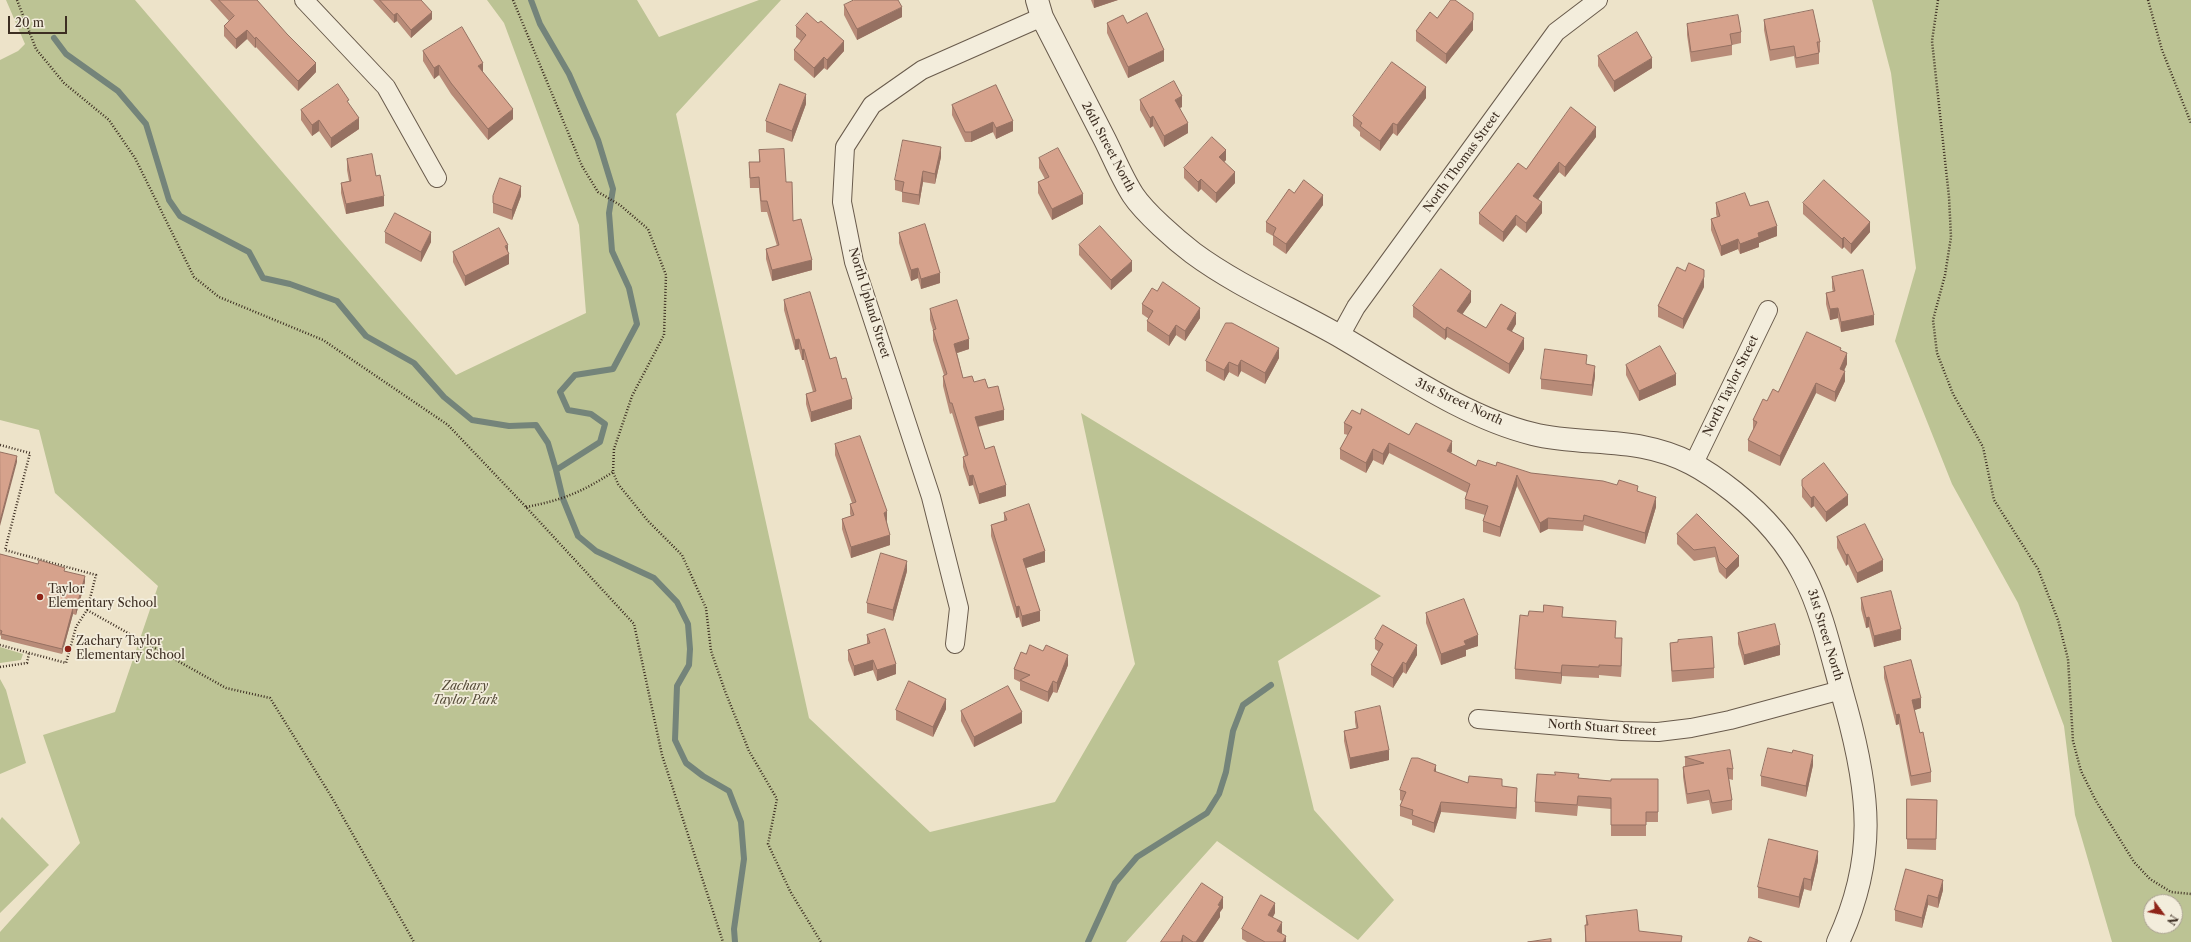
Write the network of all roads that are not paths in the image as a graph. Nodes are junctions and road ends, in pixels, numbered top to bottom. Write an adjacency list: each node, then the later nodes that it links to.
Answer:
1 (304, 0): 4 (street)
2 (1598, 0): 6 (street, North Thomas Street)
3 (1040, 8): 6 (street, 26th Street North); 8 (street, North Upland Street)
4 (437, 178)
5 (1768, 310): 7 (street, North Taylor Street)
6 (1340, 336): 7 (street, 31st Street North)
7 (1694, 463): 9 (street, 31st Street North)
8 (955, 644)
9 (1841, 690): 10 (street, North Stuart Street); 11 (street, 31st Street North)
10 (1478, 719)
11 (1838, 942)

